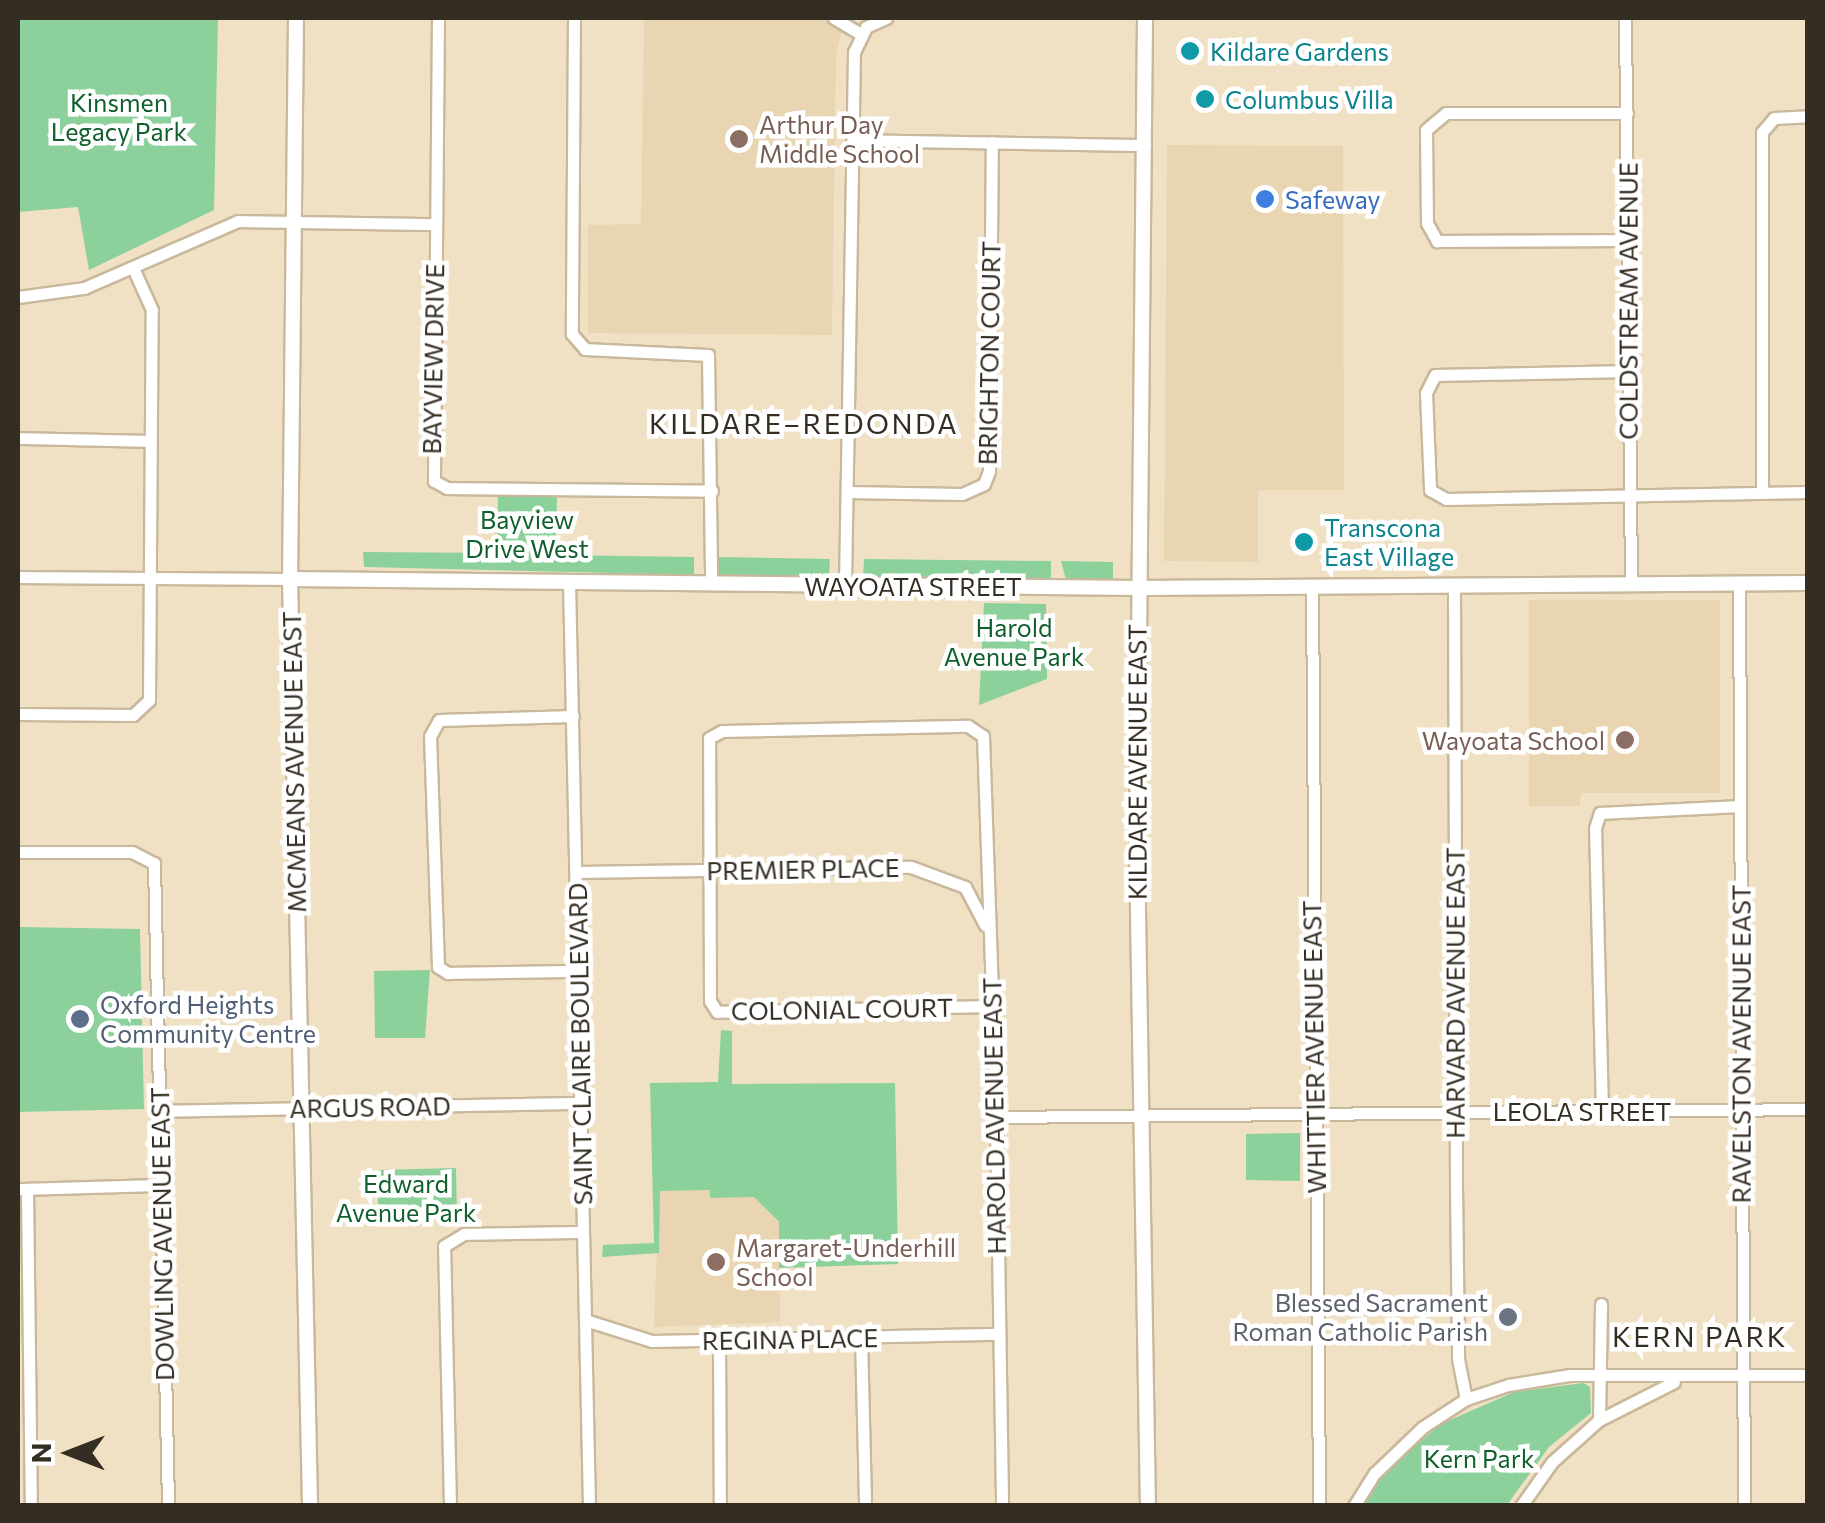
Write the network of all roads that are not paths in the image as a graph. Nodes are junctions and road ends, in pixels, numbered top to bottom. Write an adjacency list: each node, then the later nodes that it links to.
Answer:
1 (296, 18): 14 (street, MCMEANS AVENUE EAST)
2 (438, 18): 15 (street, BAYVIEW DRIVE)
3 (574, 18): 22 (street)
4 (834, 18): 8 (street)
5 (886, 18): 8 (street)
6 (1145, 18): 13 (street, KILDARE AVENUE EAST)
7 (1625, 18): 9 (street, COLDSTREAM AVENUE)
8 (860, 34): 11 (street)
9 (1627, 113): 16 (street, COLDSTREAM AVENUE); 16 (street)
10 (1808, 116): 24 (street)
11 (852, 140): 12 (street); 23 (street)
12 (992, 142): 13 (street); 23 (street, BRIGHTON COURT)
13 (1144, 144): 37 (street, KILDARE AVENUE EAST)
14 (293, 223): 15 (street); 17 (street); 29 (street, MCMEANS AVENUE EAST)
15 (435, 224): 22 (street, BAYVIEW DRIVE)
16 (1628, 240): 19 (street, COLDSTREAM AVENUE)
17 (133, 268): 18 (street); 21 (street)
18 (18, 297)
19 (1629, 371): 26 (street, COLDSTREAM AVENUE); 26 (street)
20 (18, 438): 21 (street)
21 (148, 441): 28 (street)
22 (712, 491): 33 (street)
23 (848, 492): 34 (street)
24 (1762, 492): 25 (street); 26 (street)
25 (1808, 492)
26 (1630, 494): 35 (street, COLDSTREAM AVENUE)
27 (18, 576): 28 (street, WAYOATA STREET)
28 (148, 578): 29 (street, WAYOATA STREET); 39 (street)
29 (290, 579): 30 (street, WAYOATA STREET); 49 (street, MCMEANS AVENUE EAST)
30 (569, 582): 33 (street, WAYOATA STREET); 40 (street, SAINT CLAIRE BOULEVARD)
31 (1738, 583): 32 (street, WAYOATA STREET); 35 (street, WAYOATA STREET); 41 (street, RAVELSTON AVENUE EAST)
32 (1808, 583)
33 (711, 584): 34 (street, WAYOATA STREET)
34 (845, 585): 37 (street, WAYOATA STREET)
35 (1631, 585): 36 (street, WAYOATA STREET)
36 (1454, 586): 38 (street, WAYOATA STREET); 53 (street, HARVARD AVENUE EAST)
37 (1138, 588): 38 (street, WAYOATA STREET); 55 (street, KILDARE AVENUE EAST)
38 (1312, 588): 56 (street, WHITTIER AVENUE EAST)
39 (18, 714)
40 (573, 716): 44 (street, SAINT CLAIRE BOULEVARD); 46 (street)
41 (1740, 806): 51 (street, RAVELSTON AVENUE EAST); 54 (street)
42 (18, 852): 52 (street, DOWLING AVENUE EAST)
43 (707, 870): 44 (street, PREMIER PLACE); 45 (street, PREMIER PLACE); 45 (street, HAROLD AVENUE EAST); 47 (street, COLONIAL COURT)
44 (577, 872): 46 (street, SAINT CLAIRE BOULEVARD)
45 (990, 940): 47 (street, HAROLD AVENUE EAST)
46 (578, 971): 48 (street, SAINT CLAIRE BOULEVARD)
47 (992, 1006): 57 (street, HAROLD AVENUE EAST)
48 (580, 1102): 49 (street, ARGUS ROAD); 60 (street, SAINT CLAIRE BOULEVARD)
49 (302, 1108): 52 (street, ARGUS ROAD); 74 (street, MCMEANS AVENUE EAST)
50 (1808, 1109): 51 (street, LEOLA STREET)
51 (1742, 1110): 54 (street, LEOLA STREET); 68 (street, RAVELSTON AVENUE EAST)
52 (159, 1111): 58 (street, DOWLING AVENUE EAST)
53 (1456, 1112): 54 (street, LEOLA STREET); 56 (street, LEOLA STREET); 70 (street, HARVARD AVENUE EAST)
54 (1602, 1112)
55 (1139, 1115): 56 (street, LEOLA STREET); 57 (street, LEOLA STREET); 80 (street, KILDARE AVENUE EAST)
56 (1314, 1115): 81 (street, WHITTIER AVENUE EAST)
57 (996, 1117): 63 (street, HAROLD AVENUE EAST)
58 (161, 1185): 59 (street); 73 (street, DOWLING AVENUE EAST)
59 (22, 1189): 72 (street)
60 (583, 1232): 62 (street, SAINT CLAIRE BOULEVARD); 75 (street)
61 (1601, 1304): 66 (street)
62 (585, 1320): 65 (street, REGINA PLACE); 76 (street, SAINT CLAIRE BOULEVARD)
63 (999, 1334): 64 (street, REGINA PLACE); 79 (street, HAROLD AVENUE EAST)
64 (860, 1337): 65 (street, REGINA PLACE); 78 (street)
65 (718, 1341): 77 (street)
66 (1601, 1375): 69 (street); 70 (street); 71 (street)
67 (1808, 1375): 68 (street)
68 (1742, 1377): 69 (street); 84 (street, RAVELSTON AVENUE EAST)
69 (1682, 1378): 71 (street)
70 (1466, 1399): 82 (street)
71 (1599, 1420): 83 (street)
72 (31, 1506)
73 (168, 1506)
74 (310, 1506)
75 (450, 1506)
76 (588, 1506)
77 (720, 1506)
78 (865, 1506)
79 (1002, 1506)
80 (1148, 1506)
81 (1319, 1506)
82 (1354, 1506)
83 (1521, 1506)
84 (1744, 1506)

